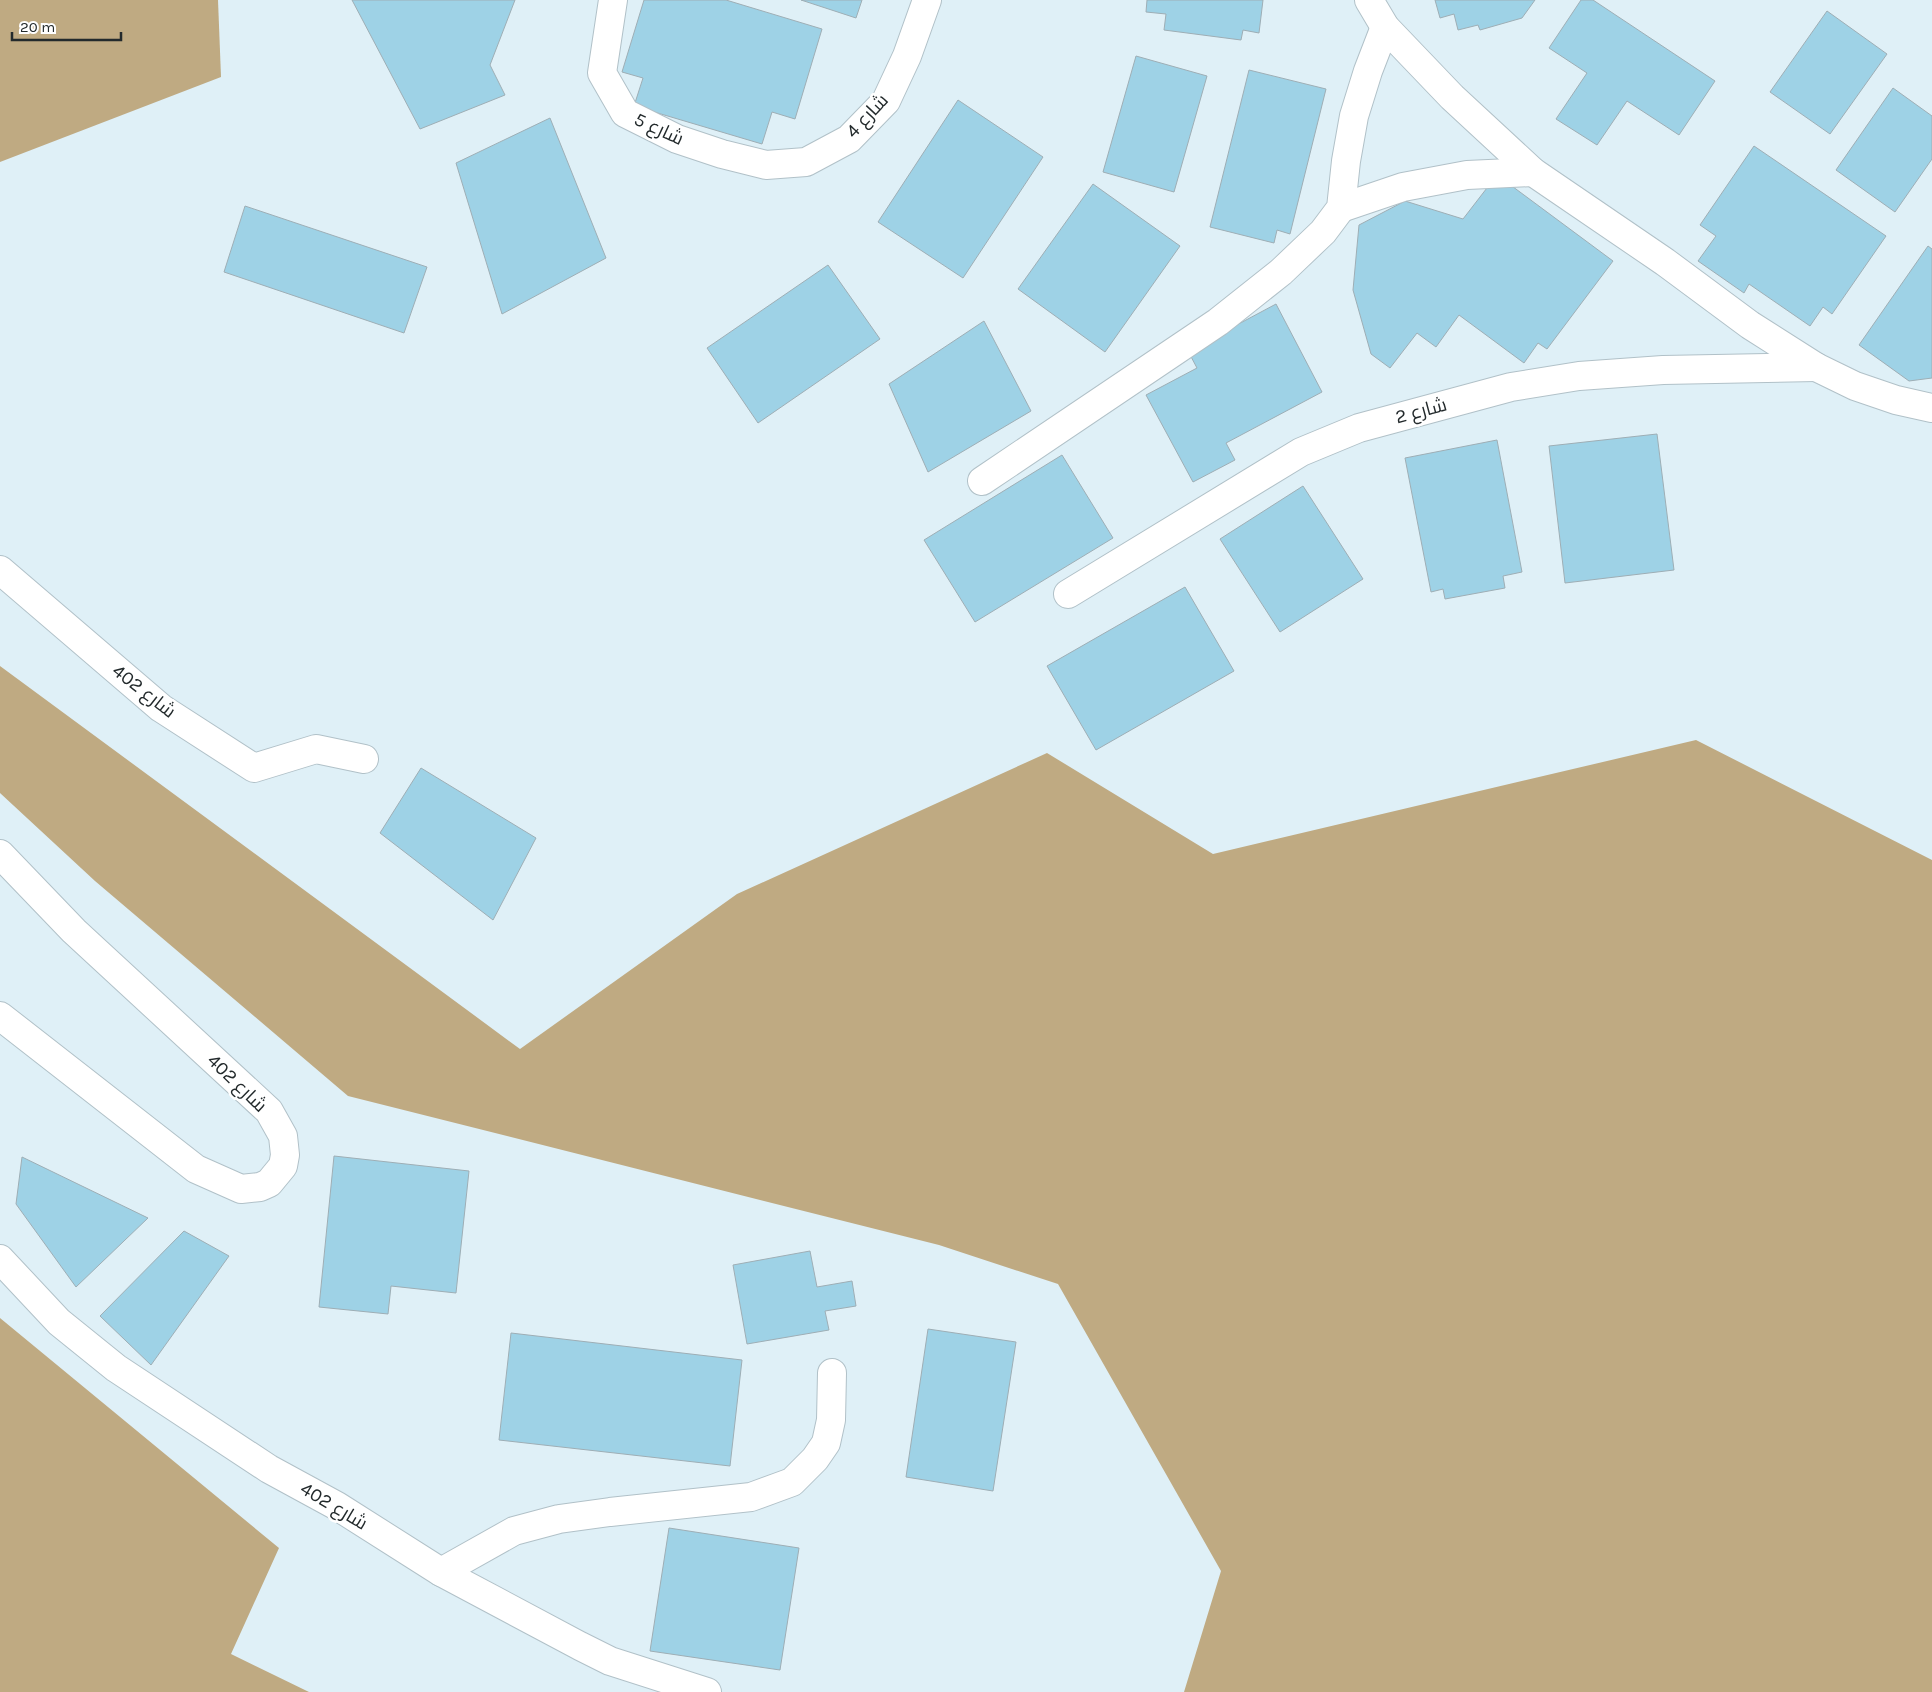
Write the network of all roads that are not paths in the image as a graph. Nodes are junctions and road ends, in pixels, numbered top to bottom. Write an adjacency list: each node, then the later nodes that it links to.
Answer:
1 (613, 0): 5 (street, شارع 5)
2 (926, 0): 5 (street, شارع 4)
3 (1368, 0): 4 (street)
4 (1385, 27): 6 (street); 7 (street)
5 (722, 154)
6 (1533, 172): 7 (street); 8 (street)
7 (1341, 208): 10 (street)
8 (1816, 367): 9 (street); 12 (street, شارع 2)
9 (1932, 408)
10 (982, 480)
11 (0, 570): 13 (street, شارع 402)
12 (1068, 594)
13 (364, 759)
14 (0, 854): 15 (street, شارع 402)
15 (0, 1016)
16 (0, 1259): 18 (street, شارع 402)
17 (832, 1373): 18 (street)
18 (441, 1572): 19 (street, شارع 402)
19 (707, 1692)

